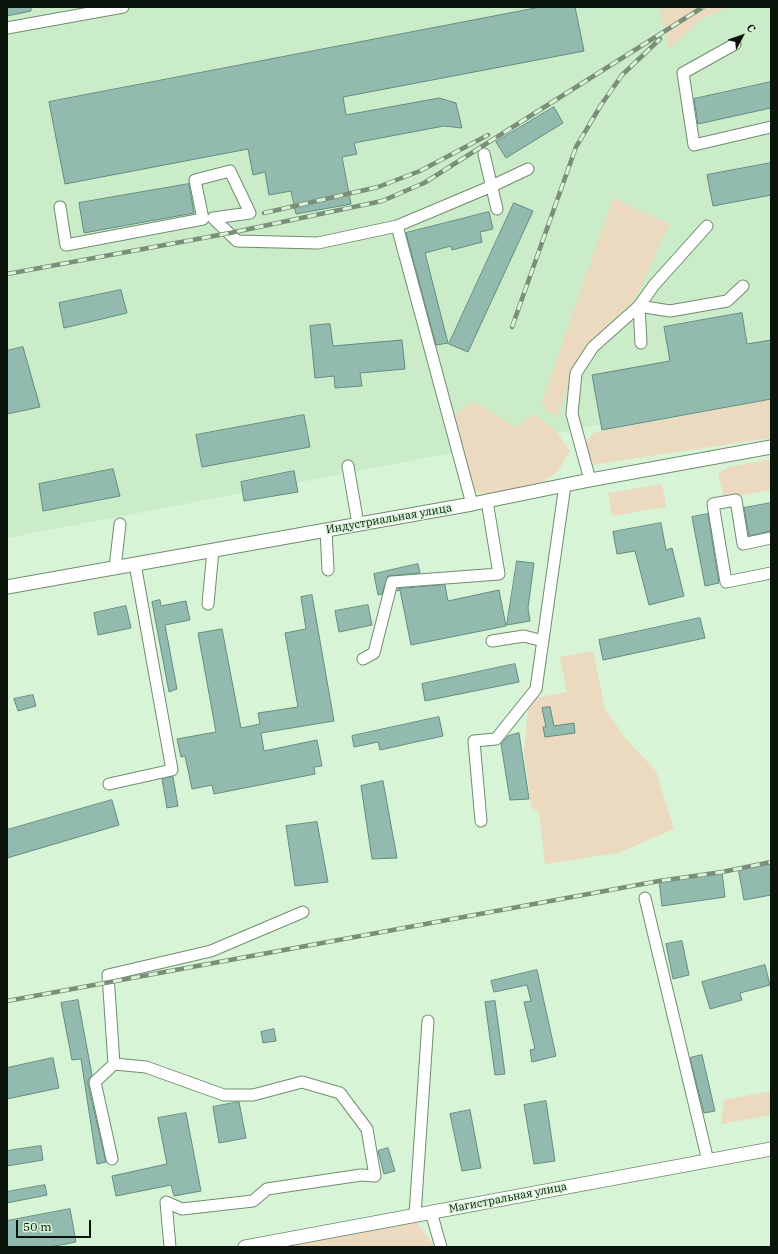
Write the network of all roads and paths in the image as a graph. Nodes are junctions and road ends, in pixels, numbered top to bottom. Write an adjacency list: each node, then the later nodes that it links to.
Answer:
1 (123, 7): 2 (lane)
2 (7, 28)
3 (736, 44): 4 (lane)
4 (771, 127)
5 (484, 154): 7 (lane)
6 (528, 169): 7 (lane)
7 (492, 186): 9 (lane); 10 (lane)
8 (60, 207): 10 (lane)
9 (497, 209)
10 (397, 226): 20 (lane)
11 (708, 226): 13 (lane)
12 (743, 286): 13 (lane)
13 (639, 306): 14 (lane); 17 (lane)
14 (640, 344)
15 (771, 447): 17 (main road, Индустриальная улица)
16 (348, 466): 22 (lane)
17 (590, 480): 18 (main road, Индустриальная улица)
18 (565, 485): 19 (main road, Индустриальная улица); 33 (lane)
19 (487, 501): 20 (main road, Индустриальная улица); 34 (lane)
20 (472, 504): 22 (main road, Индустриальная улица)
21 (120, 524): 27 (lane)
22 (358, 524): 23 (main road, Индустриальная улица)
23 (326, 530): 25 (main road, Индустриальная улица); 28 (lane)
24 (771, 538): 29 (lane)
25 (213, 550): 26 (main road, Индустриальная улица); 31 (lane)
26 (135, 564): 27 (main road, Индустриальная улица); 35 (lane)
27 (115, 568): 30 (main road, Индустриальная улица)
28 (328, 570)
29 (771, 572)
30 (7, 588)
31 (208, 604)
32 (492, 641): 33 (lane)
33 (543, 641): 36 (lane)
34 (362, 659)
35 (109, 784)
36 (481, 821)
37 (645, 898): 43 (lane)
38 (303, 912): 40 (lane)
39 (428, 1022): 45 (lane)
40 (114, 1064): 42 (lane); 46 (lane)
41 (771, 1148): 43 (main road, Магистральная улица)
42 (112, 1159)
43 (708, 1161): 44 (main road, Магистральная улица)
44 (431, 1212): 45 (main road, Магистральная улица); 48 (lane)
45 (415, 1215): 47 (main road, Магистральная улица)
46 (170, 1247)
47 (245, 1247)
48 (441, 1247)

